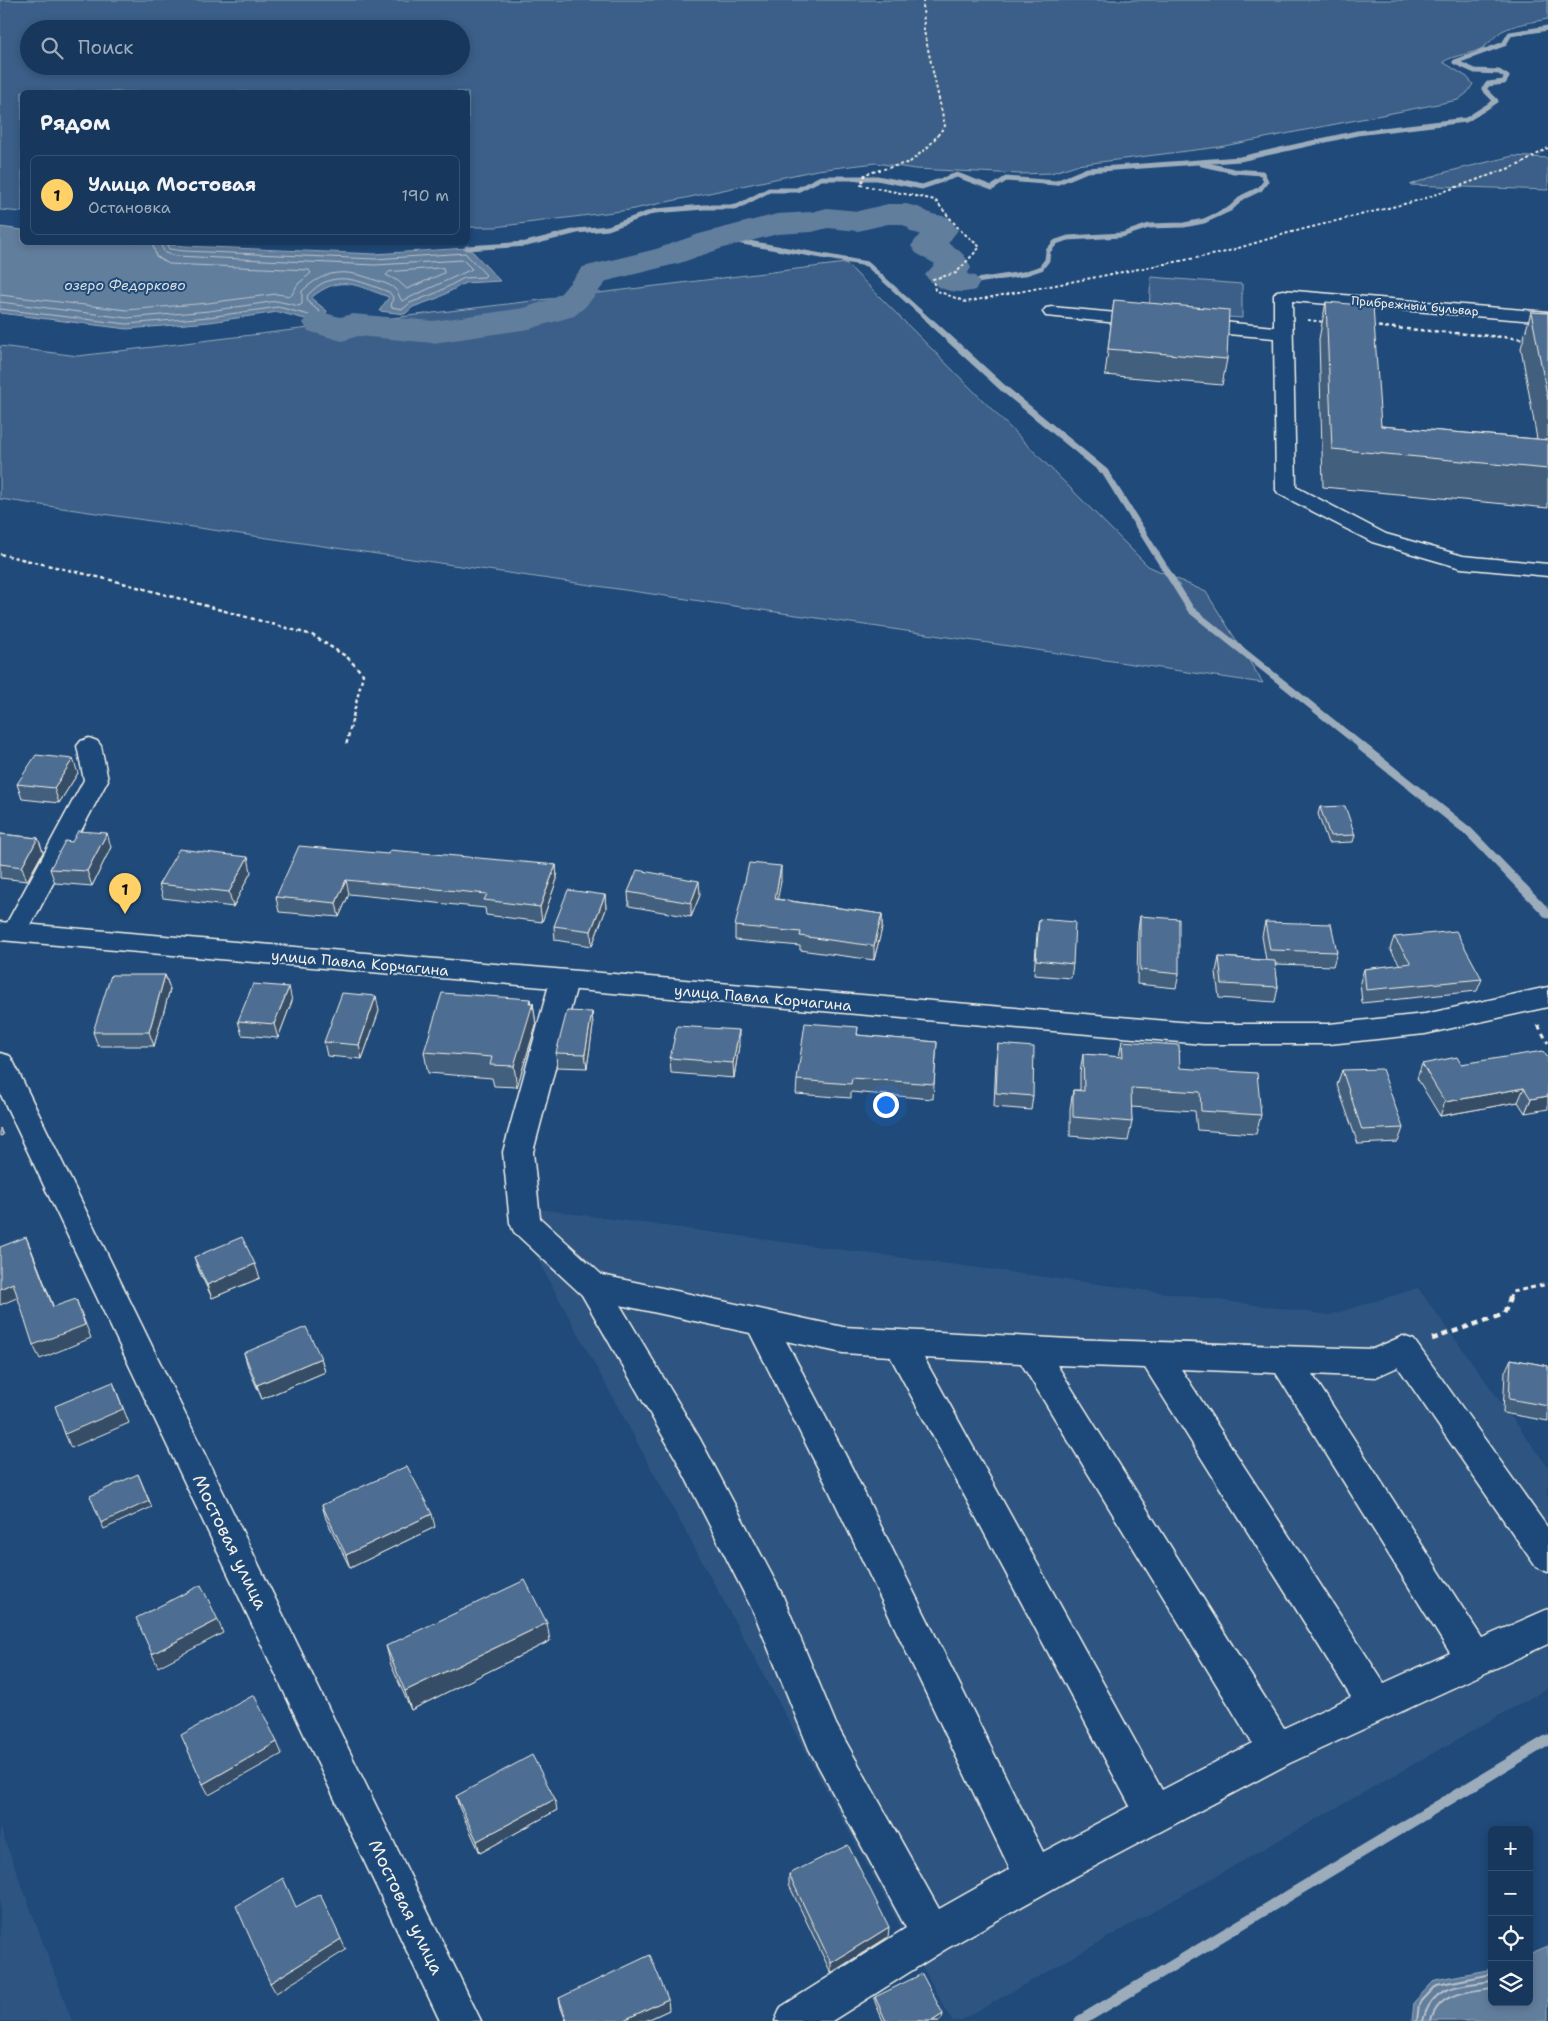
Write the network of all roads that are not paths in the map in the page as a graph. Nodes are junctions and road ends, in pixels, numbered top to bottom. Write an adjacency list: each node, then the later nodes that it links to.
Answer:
1 (1052, 312): 3 (main road)
2 (1548, 317): 3 (main road, Прибрежный бульвар)
3 (1283, 325): 4 (main road)
4 (1548, 570)
5 (89, 746): 6 (main road)
6 (7, 932): 7 (main road, улица Павла Корчагина)
7 (564, 981): 8 (main road, улица Павла Корчагина); 10 (main road)
8 (1537, 1000)
9 (0, 1063): 24 (main road, Мостовая улица)
10 (592, 1286): 11 (main road); 23 (main road)
11 (761, 1323): 12 (main road); 22 (main road)
12 (899, 1343): 13 (main road); 21 (main road)
13 (1030, 1350): 14 (main road); 20 (main road)
14 (1154, 1355): 15 (main road); 19 (main road)
15 (1284, 1360): 16 (main road); 18 (main road)
16 (1548, 1556)
17 (1548, 1626): 18 (main road)
18 (1476, 1660): 19 (main road)
19 (1378, 1705): 20 (main road)
20 (1276, 1750): 21 (main road)
21 (1155, 1814): 22 (main road)
22 (1035, 1878): 23 (main road)
23 (932, 1935): 25 (main road)
24 (461, 2021)
25 (795, 2021)

